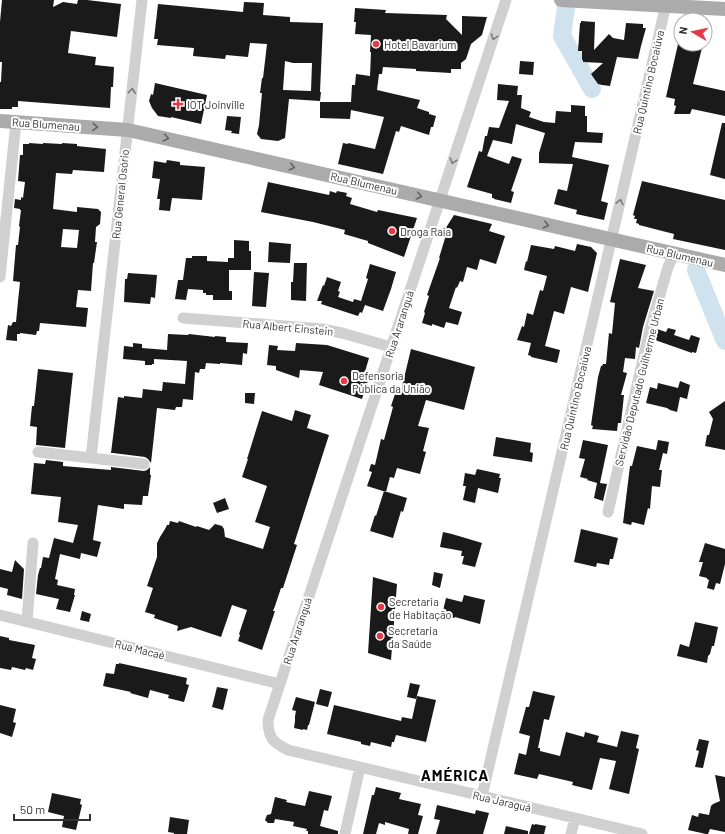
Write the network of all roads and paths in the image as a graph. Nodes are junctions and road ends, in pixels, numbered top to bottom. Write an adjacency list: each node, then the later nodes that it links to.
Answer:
1 (142, 0): 9 (street, Rua General Osório, one-way to 1)
2 (506, 0): 10 (street, Rua Araranguá, one-way to 10)
3 (561, 0): 4 (main road)
4 (576, 1): 5 (main road)
5 (666, 3): 6 (main road); 11 (street, Rua Quintino Bocaiúva, one-way to 5)
6 (725, 9)
7 (0, 121): 8 (main road, Rua Blumenau)
8 (16, 122): 9 (main road, Rua Blumenau, one-way to 9); 14 (street)
9 (128, 130): 10 (main road, Rua Blumenau, one-way to 10); 18 (street, Rua General Osório)
10 (440, 200): 11 (main road, Rua Blumenau, one-way to 11); 16 (street, Rua Araranguá)
11 (611, 240): 12 (main road, Rua Blumenau); 27 (street, Rua Quintino Bocaiúva)
12 (674, 254): 13 (main road, Rua Blumenau); 20 (street, Servidão Deputado Guilherme Urban)
13 (725, 265)
14 (0, 277)
15 (183, 318): 16 (street, Rua Albert Einstein)
16 (391, 347): 24 (street, Rua Araranguá)
17 (38, 452): 18 (street)
18 (91, 458): 19 (street)
19 (144, 464)
20 (608, 512)
21 (33, 543): 23 (street)
22 (0, 615): 23 (street, Rua Macaé)
23 (27, 622): 24 (street, Rua Macaé)
24 (280, 684): 25 (street, Rua Araranguá)
25 (272, 739): 26 (street, Rua Jaraguá)
26 (360, 767): 27 (street, Rua Jaraguá); 29 (street)
27 (482, 796): 28 (street, Rua Jaraguá)
28 (575, 818): 30 (street); 31 (street, Rua Jaraguá)
29 (345, 834)
30 (571, 834)
31 (642, 834)

